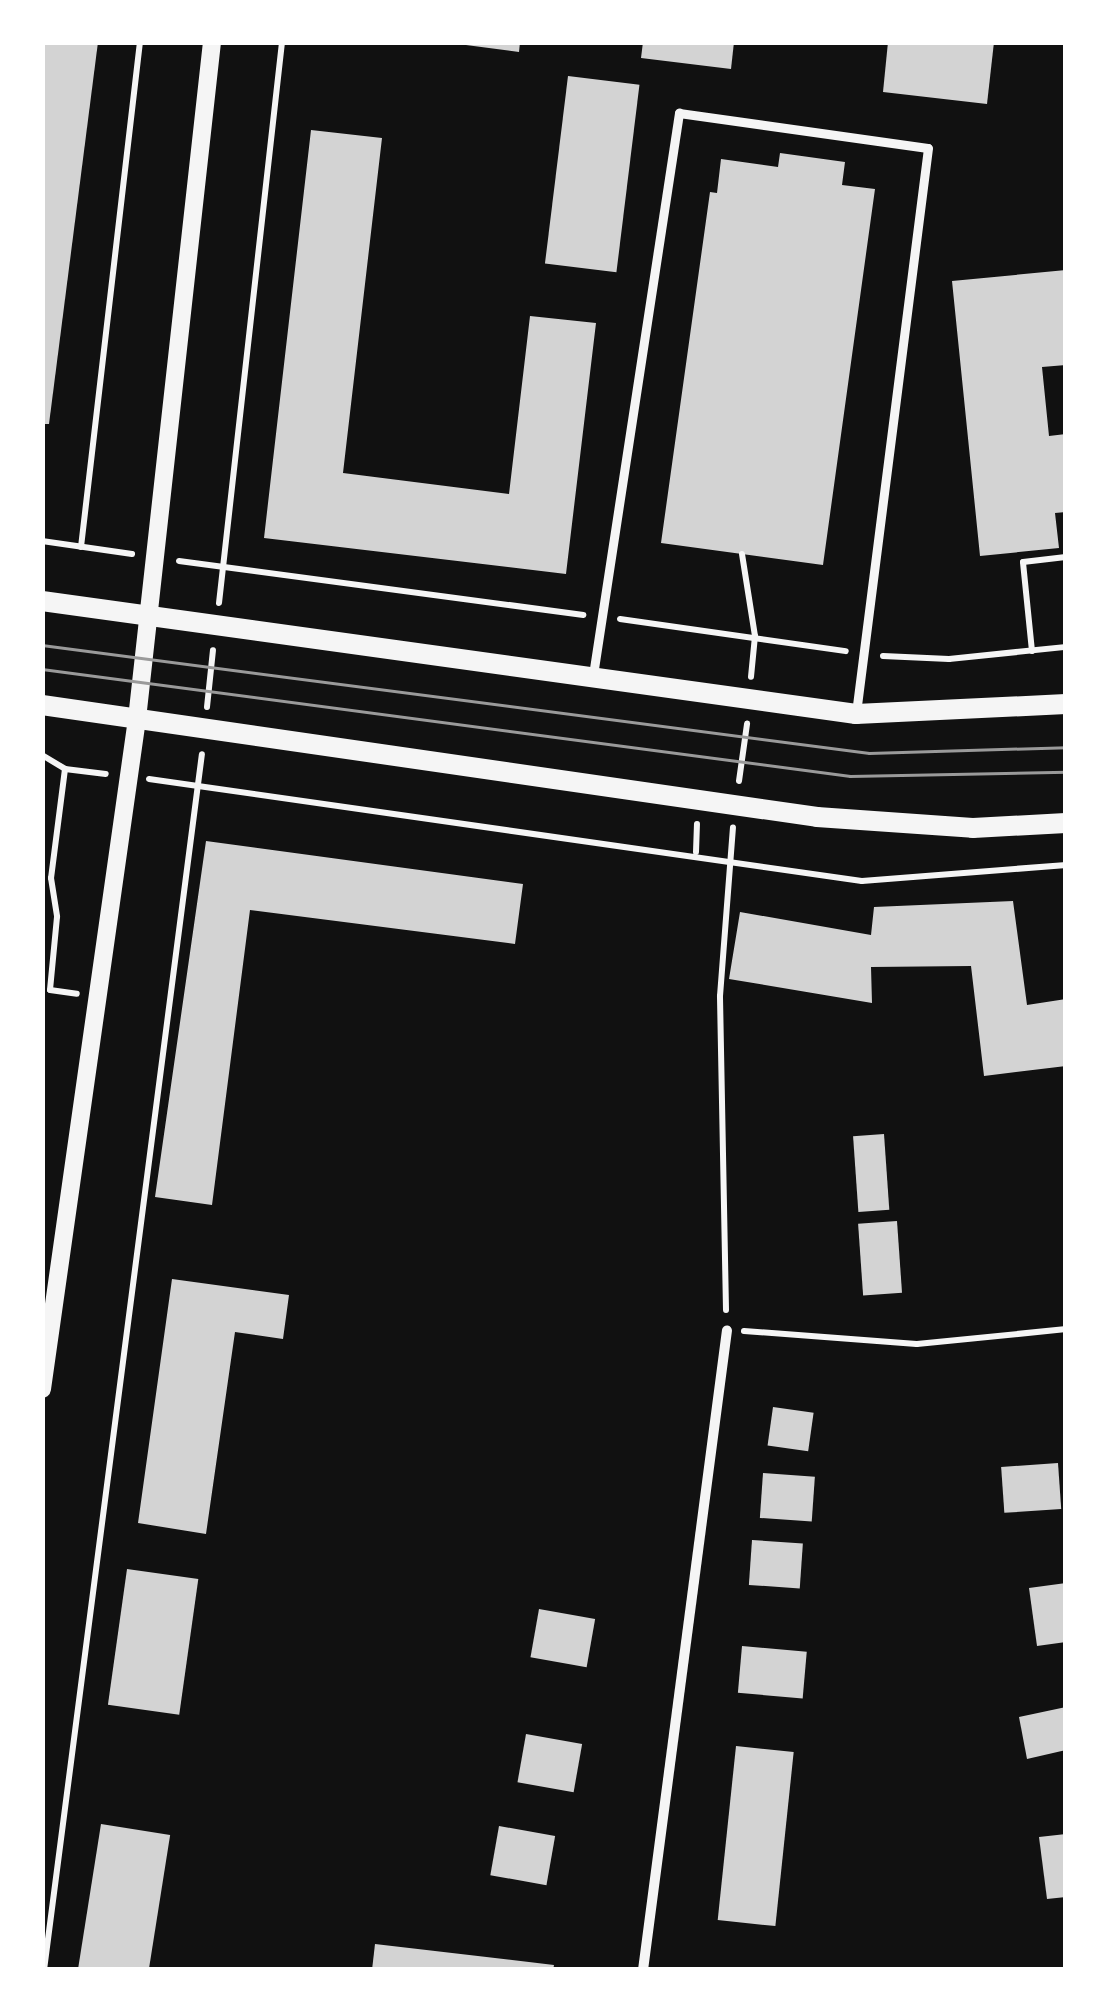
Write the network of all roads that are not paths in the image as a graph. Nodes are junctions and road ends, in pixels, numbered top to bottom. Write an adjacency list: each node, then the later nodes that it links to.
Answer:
1 (212, 42): 3 (street)
2 (42, 601): 3 (main road)
3 (149, 617): 4 (main road); 8 (street)
4 (592, 678): 7 (main road); 7 (street)
5 (1066, 704): 7 (main road)
6 (42, 705): 8 (main road)
7 (856, 714)
8 (137, 719): 9 (main road); 11 (street)
9 (1066, 823)
10 (727, 1330): 12 (street)
11 (42, 1389)
12 (643, 1970)

